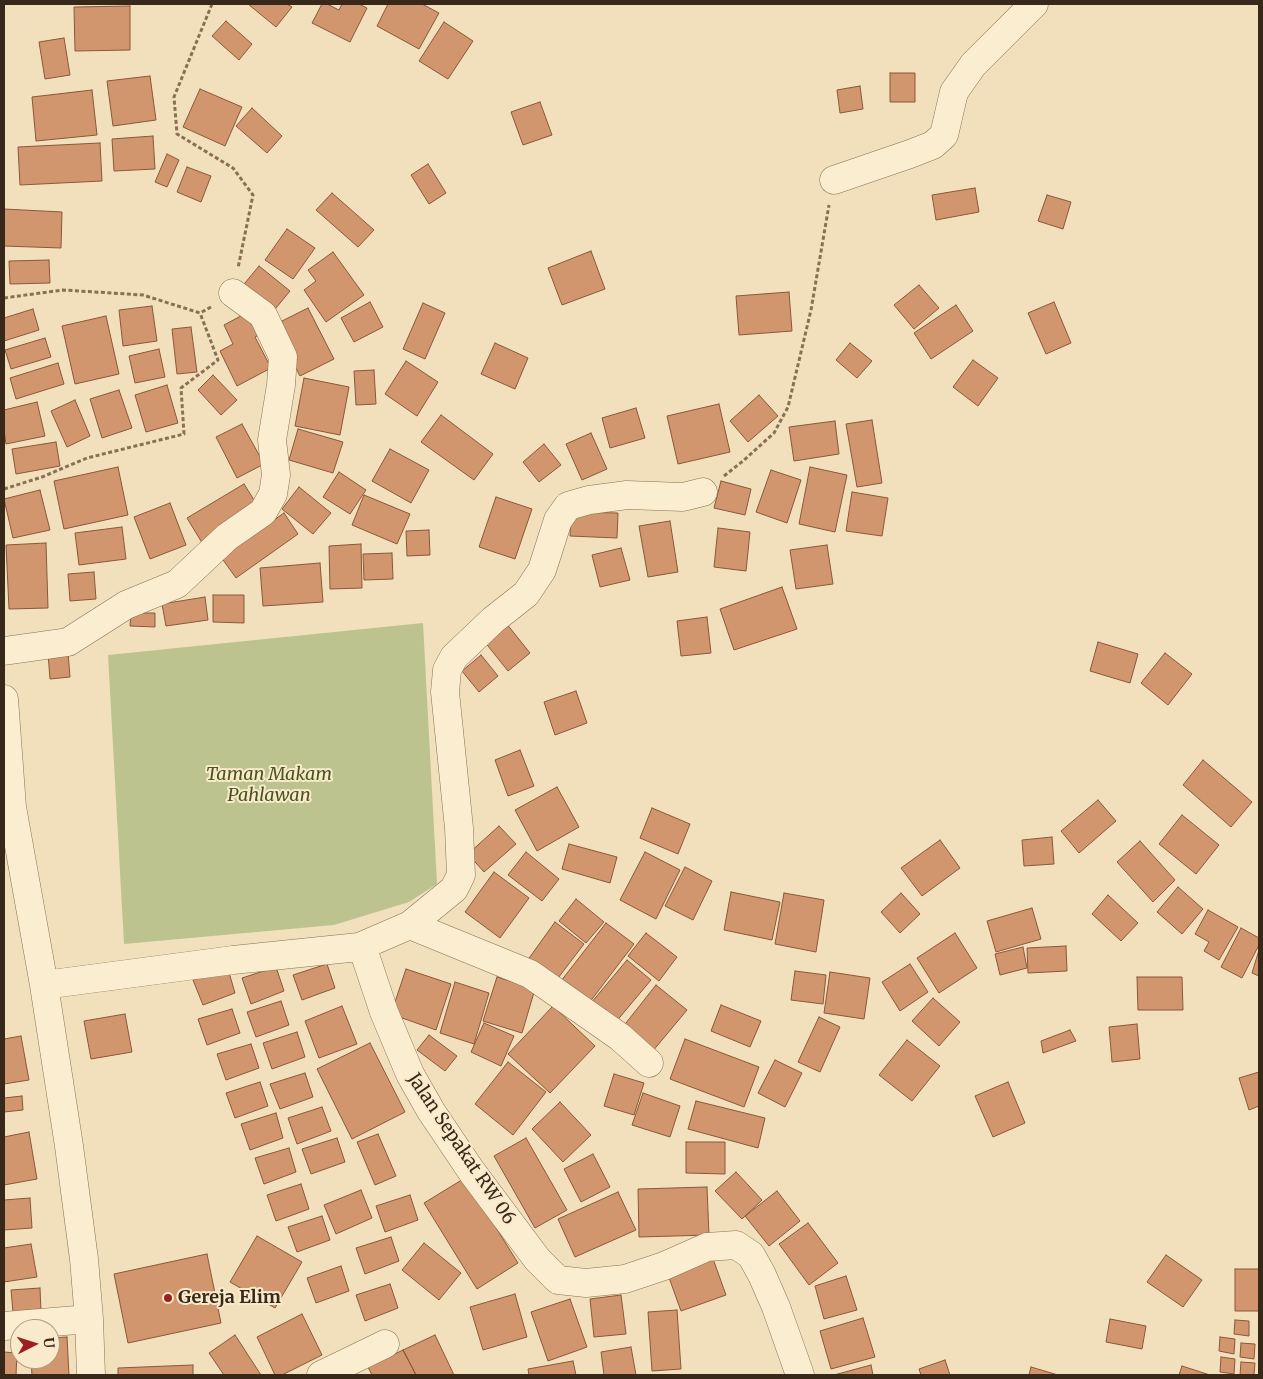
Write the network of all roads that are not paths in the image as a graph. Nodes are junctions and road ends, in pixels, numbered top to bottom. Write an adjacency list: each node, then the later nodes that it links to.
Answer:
1 (1034, 4): 2 (street)
2 (834, 180)
3 (233, 294): 5 (street)
4 (703, 492): 8 (street)
5 (4, 651)
6 (4, 699): 7 (street)
7 (8, 807): 10 (street)
8 (410, 925): 9 (street); 11 (street)
9 (359, 947): 10 (street); 17 (street, Jalan Sepakat RW 06)
10 (44, 985): 12 (street)
11 (649, 1062)
12 (89, 1319): 13 (street); 15 (street)
13 (4, 1326)
14 (385, 1344): 16 (street)
15 (91, 1375)
16 (321, 1375)
17 (800, 1375)

